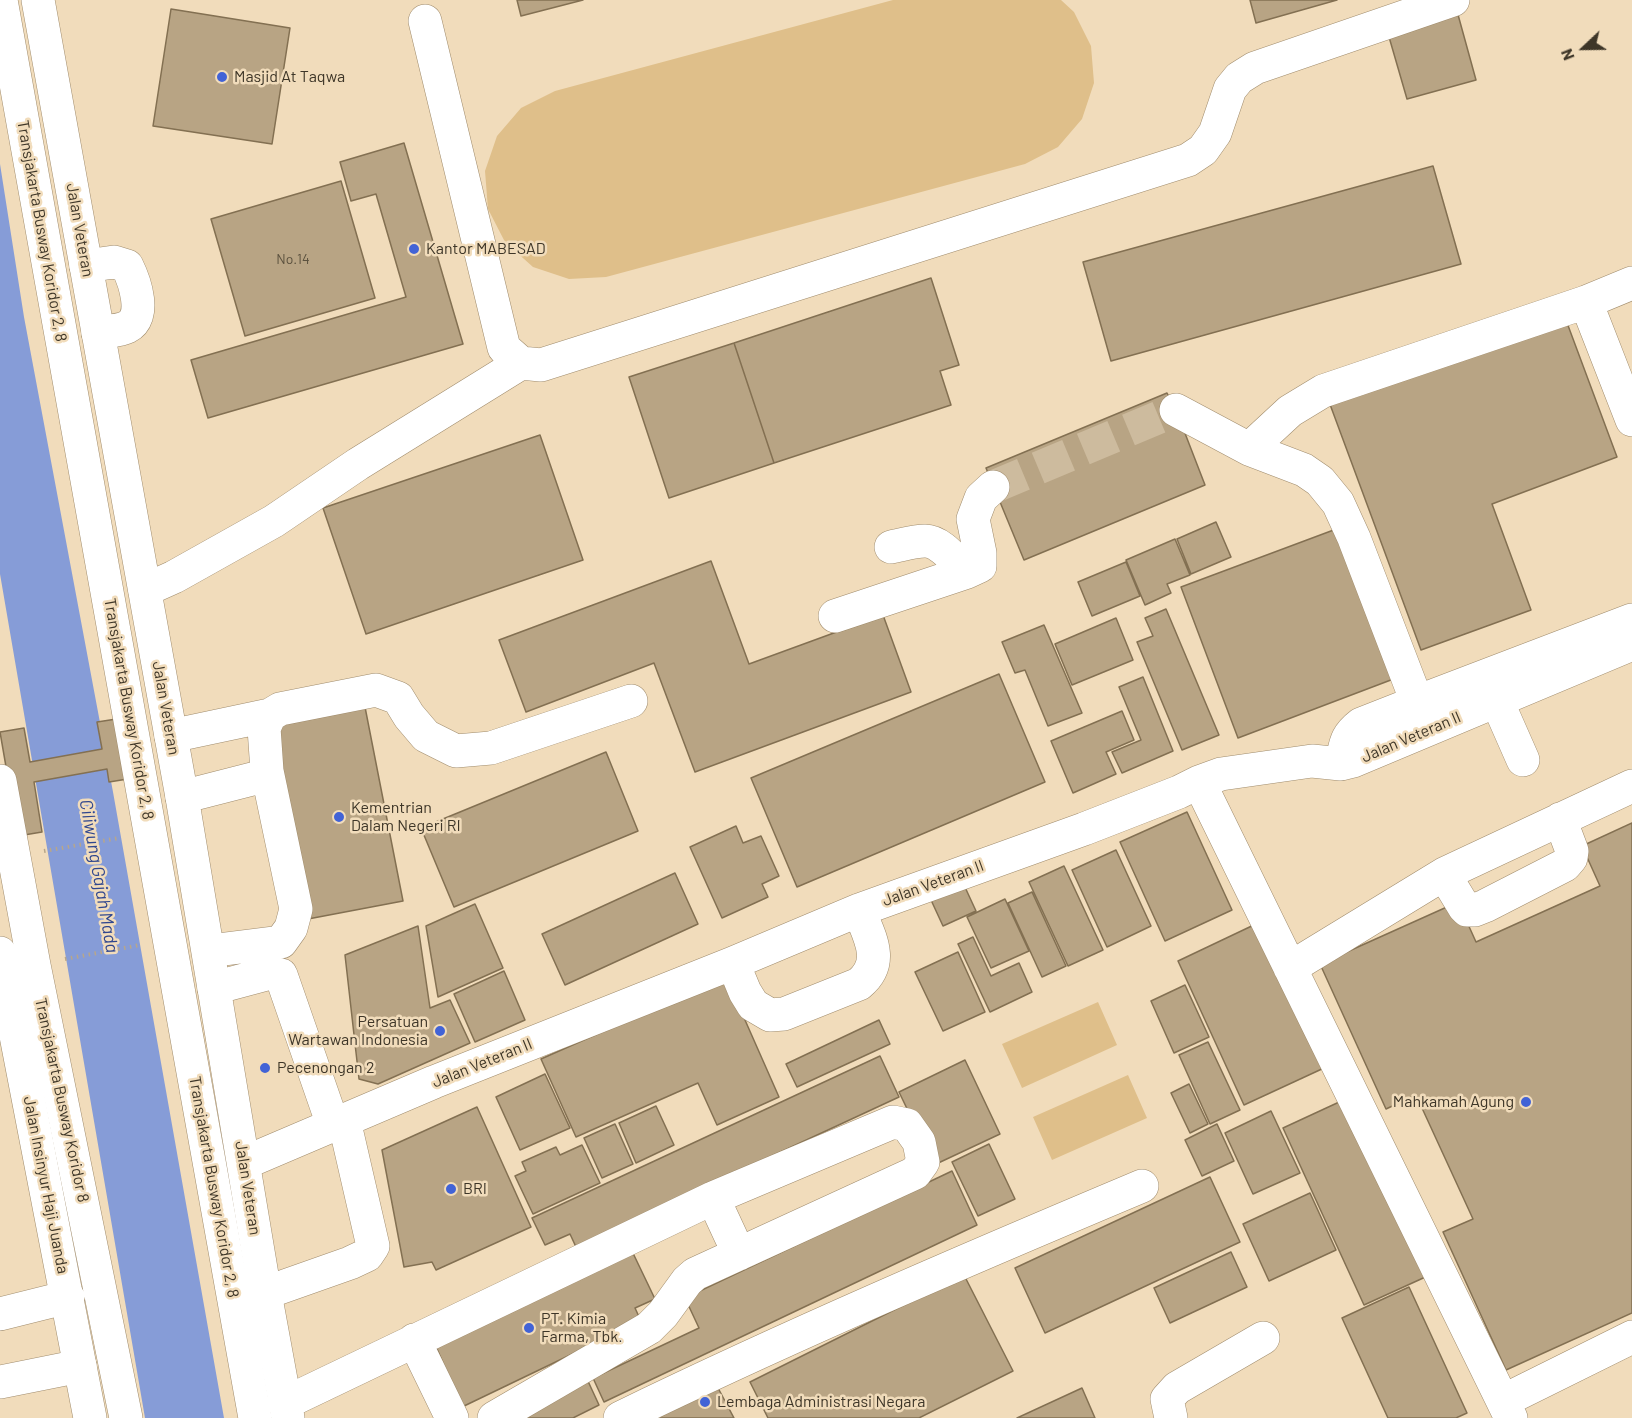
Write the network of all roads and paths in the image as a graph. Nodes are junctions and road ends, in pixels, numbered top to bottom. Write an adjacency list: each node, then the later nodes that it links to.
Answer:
1 (1, 0): 61 (main road, Transjakarta Busway Koridor 2, 8)
2 (38, 0): 5 (main road, Jalan Veteran)
3 (1453, 0): 9 (main road)
4 (425, 21): 9 (main road)
5 (86, 266): 8 (main road, Jalan Veteran); 8 (main road)
6 (1632, 283): 7 (main road)
7 (1586, 302): 11 (main road); 12 (main road)
8 (98, 333): 16 (main road, Jalan Veteran)
9 (521, 363): 16 (main road)
10 (1176, 410): 12 (main road)
11 (1632, 420)
12 (1249, 449): 22 (main road)
13 (993, 488): 15 (main road)
14 (891, 547): 15 (main road)
15 (967, 572): 17 (main road)
16 (145, 590): 24 (main road, Jalan Veteran)
17 (835, 616)
18 (1632, 620): 22 (main road)
19 (1632, 644): 21 (main road, Jalan Veteran II)
20 (631, 701): 23 (main road)
21 (1497, 701): 25 (main road); 26 (main road, Jalan Veteran II)
22 (1417, 702): 26 (main road)
23 (270, 715): 24 (main road); 27 (main road)
24 (171, 736): 31 (main road, Jalan Veteran)
25 (1523, 760)
26 (1341, 764): 29 (main road, Jalan Veteran II)
27 (267, 771): 31 (main road); 38 (main road)
28 (0, 782): 60 (main road, Transjakarta Busway Koridor 8)
29 (1199, 782): 36 (main road, Jalan Veteran II); 42 (main road)
30 (1632, 786): 32 (main road)
31 (182, 797): 38 (main road, Jalan Veteran)
32 (1560, 819): 35 (main road); 35 (main road)
33 (123, 837): 34 (path)
34 (40, 852)
35 (1444, 873): 42 (main road)
36 (859, 910): 41 (main road, Jalan Veteran II); 41 (main road)
37 (141, 945): 40 (path)
38 (209, 951): 43 (main road, Jalan Veteran)
39 (0, 953): 50 (main road, Jalan Insinyur Haji Juanda)
40 (60, 960)
41 (733, 963): 44 (main road, Jalan Veteran II)
42 (1290, 968): 57 (main road)
43 (214, 987): 44 (main road); 45 (main road, Jalan Veteran)
44 (338, 1123): 45 (main road, Jalan Veteran II); 49 (main road)
45 (244, 1163): 49 (main road, Jalan Veteran)
46 (1142, 1186): 64 (main road)
47 (713, 1198): 48 (main road); 48 (main road); 54 (main road)
48 (739, 1254): 63 (main road)
49 (265, 1293): 58 (main road, Jalan Veteran)
50 (68, 1297): 51 (main road); 55 (main road, Jalan Insinyur Haji Juanda)
51 (0, 1314)
52 (1632, 1337): 57 (main road)
53 (1263, 1338): 65 (main road)
54 (414, 1340): 58 (main road); 62 (main road)
55 (80, 1366): 56 (main road); 59 (main road, Jalan Insinyur Haji Juanda)
56 (0, 1382)
57 (1507, 1409)
58 (287, 1410)
59 (90, 1418)
60 (126, 1418)
61 (255, 1418)
62 (452, 1418)
63 (494, 1418)
64 (620, 1418)
65 (1171, 1418)

